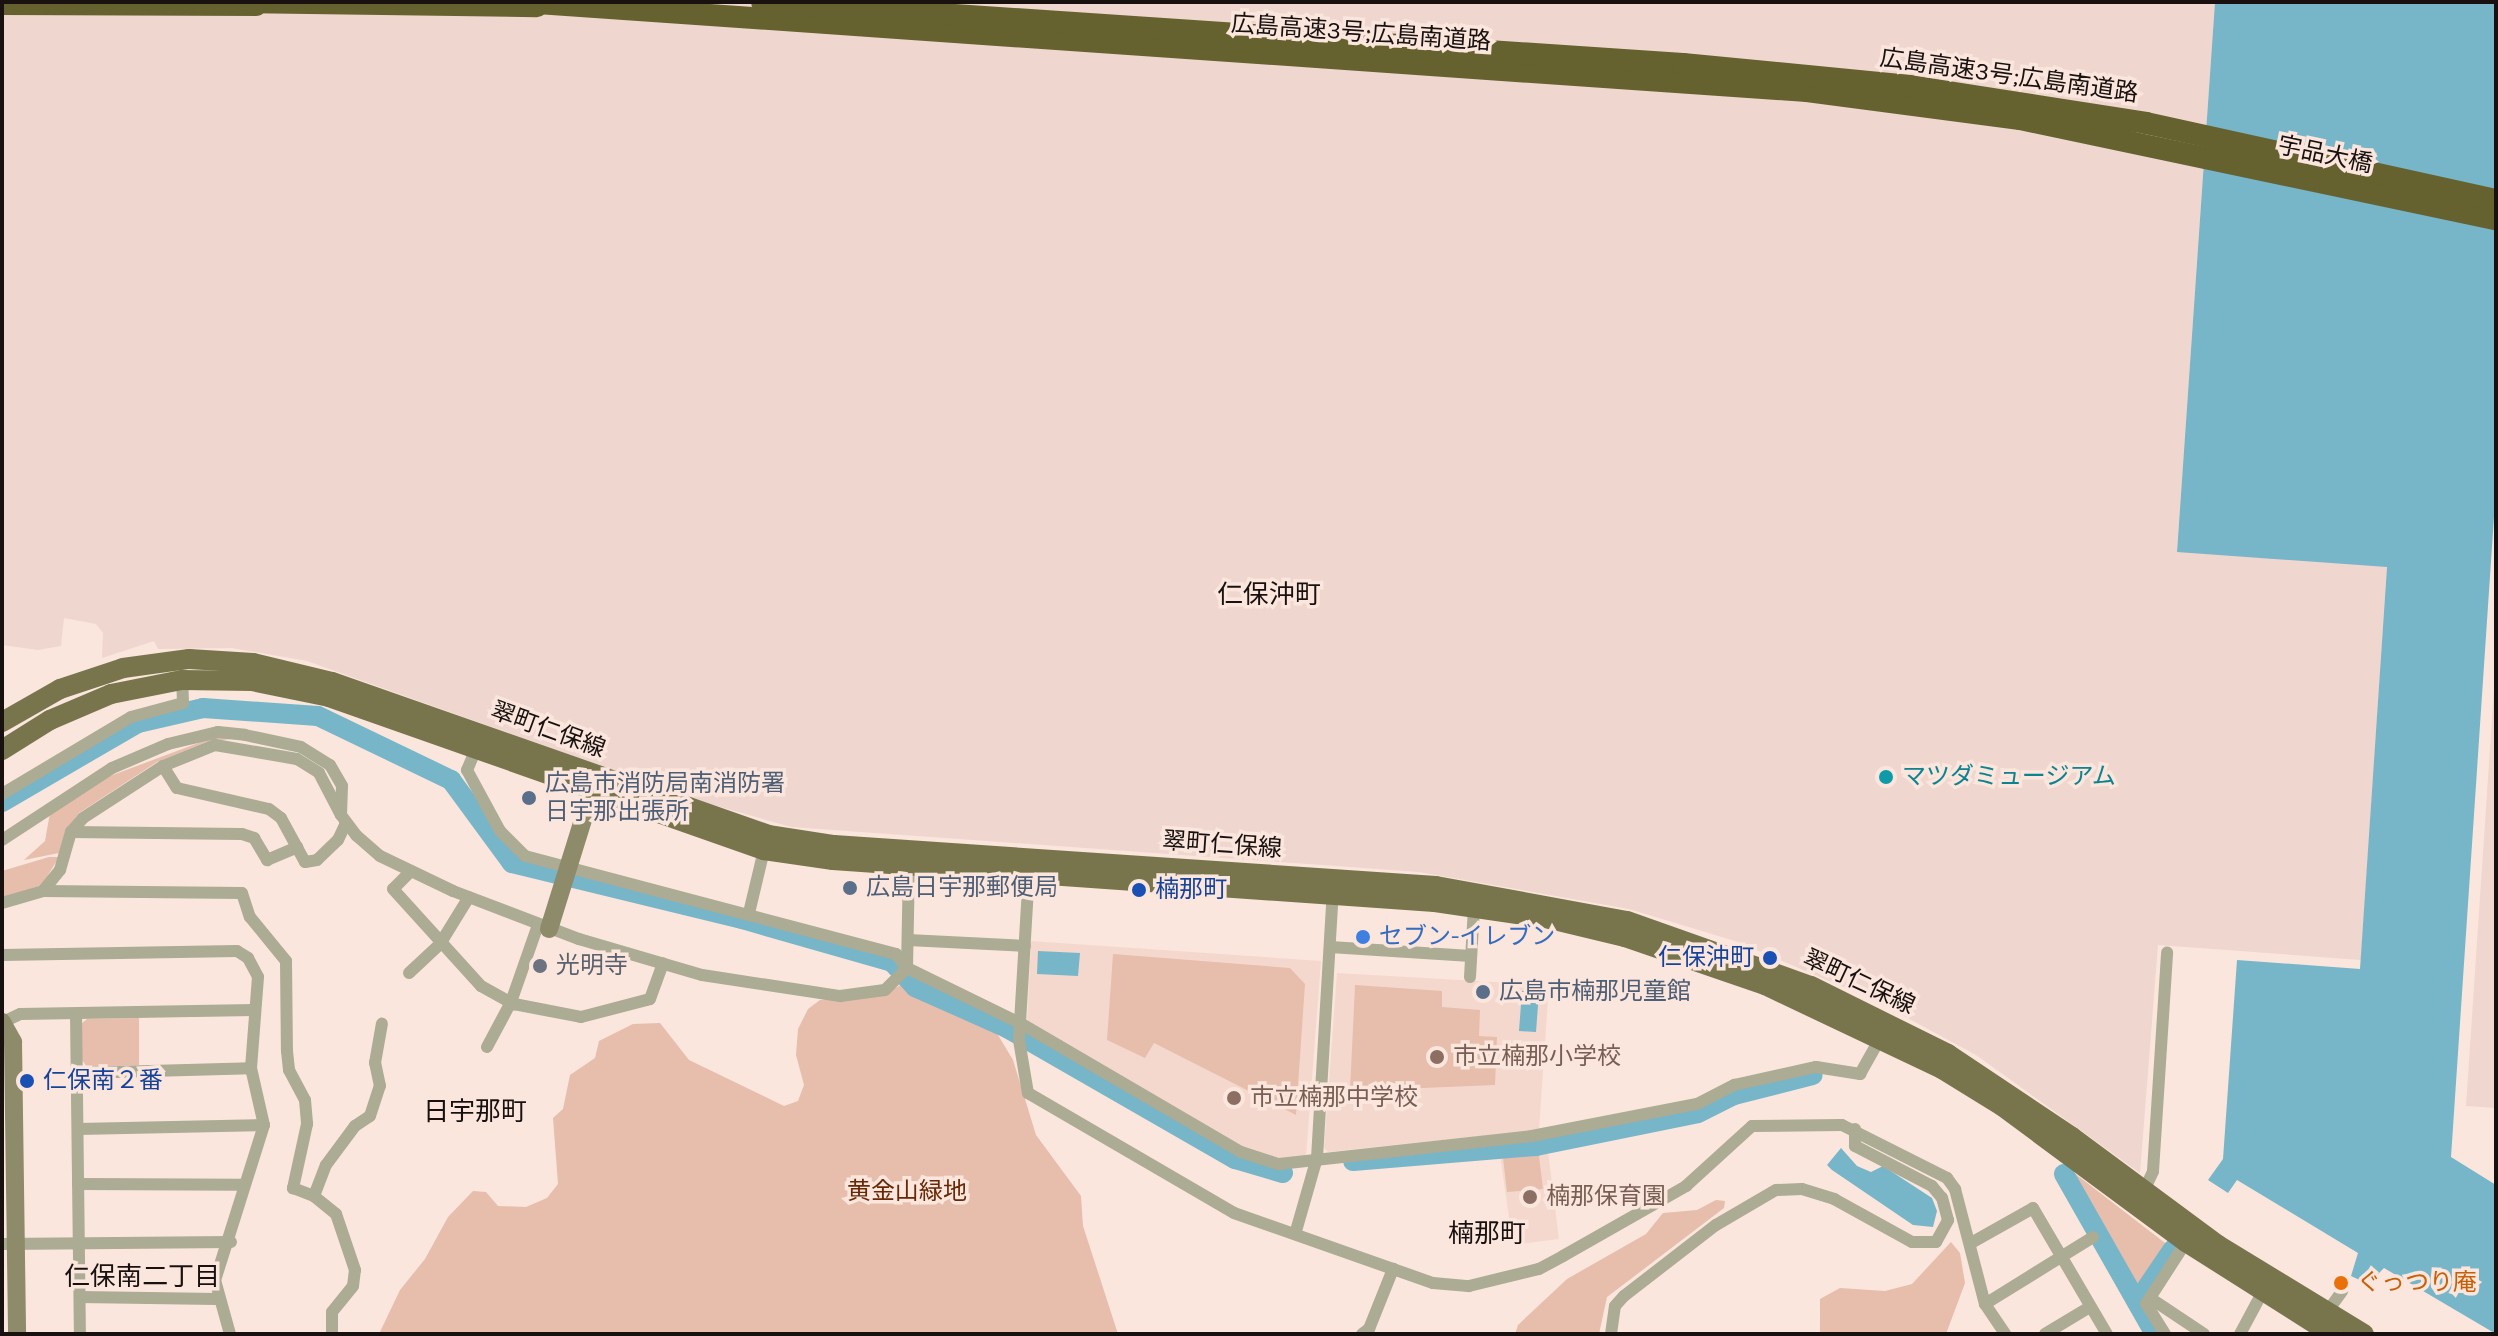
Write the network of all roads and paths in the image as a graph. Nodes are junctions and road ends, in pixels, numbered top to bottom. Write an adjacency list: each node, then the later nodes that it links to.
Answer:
1 (241, 2): 5 (highway)
2 (523, 2): 6 (highway, 広島高速3号;広島南道路)
3 (762, 2): 7 (highway, 広島高速3号;広島南道路)
4 (2, 4): 5 (highway)
5 (289, 5): 6 (highway)
6 (578, 6): 7 (highway, 広島高速3号;広島南道路)
7 (2145, 133): 8 (highway, 宇品大橋); 9 (highway, 宇品大橋)
8 (2496, 200)
9 (2496, 219)
10 (182, 680): 12 (main road, 翠町仁保線); 13 (main road, 翠町仁保線); 16 (street)
11 (2, 722): 15 (main road, 翠町仁保線)
12 (476, 749): 15 (main road, 翠町仁保線); 25 (street)
13 (2, 750)
14 (163, 766): 17 (street); 18 (street); 21 (street)
15 (594, 783): 20 (main road, 翠町仁保線); 25 (street)
16 (2, 794)
17 (344, 819): 19 (street); 21 (street); 24 (street)
18 (71, 832): 21 (street); 27 (street)
19 (2, 840)
20 (766, 843): 22 (main road, 翠町仁保線); 31 (street)
21 (297, 847)
22 (909, 856): 23 (main road, 翠町仁保線); 33 (street)
23 (1029, 864): 26 (main road, 翠町仁保線); 35 (street)
24 (411, 871): 28 (street); 34 (street)
25 (566, 876): 31 (street); 32 (street)
26 (1334, 886): 30 (main road, 翠町仁保線); 36 (street); 38 (main road, 翠町仁保線)
27 (43, 891): 29 (street); 61 (street)
28 (469, 897): 32 (street); 34 (street)
29 (2, 903)
30 (1474, 907): 38 (main road, 翠町仁保線); 40 (street)
31 (749, 913): 42 (street)
32 (543, 927): 41 (street); 45 (street)
33 (908, 940): 35 (street); 42 (street)
34 (440, 944): 43 (street); 45 (street)
35 (1025, 946): 51 (street)
36 (1330, 947): 40 (street); 58 (street)
37 (2167, 952): 62 (street)
38 (1704, 954): 50 (main road, 翠町仁保線)
39 (2, 955): 46 (street)
40 (1471, 956): 44 (street)
41 (663, 963): 42 (street); 45 (street)
42 (905, 972): 51 (street)
43 (409, 973)
44 (1470, 977)
45 (511, 1002): 52 (street)
46 (254, 1010): 47 (street); 53 (street)
47 (76, 1014): 48 (street); 54 (street)
48 (2, 1022): 69 (street)
49 (382, 1024): 61 (street)
50 (1884, 1029): 58 (street); 62 (main road, 翠町仁保線)
51 (1019, 1031): 58 (street); 63 (street)
52 (487, 1047)
53 (251, 1068): 54 (street); 55 (street)
54 (77, 1073): 56 (street)
55 (264, 1125): 56 (street); 60 (street)
56 (78, 1129): 59 (street)
57 (1855, 1129): 68 (street); 71 (street); 85 (street)
58 (1317, 1158): 63 (street)
59 (78, 1184): 60 (street); 65 (street)
60 (242, 1185): 66 (street)
61 (314, 1196): 83 (street)
62 (2140, 1198): 67 (main road, 翠町仁保線); 79 (main road, 翠町仁保線)
63 (1296, 1231): 71 (street)
64 (2093, 1237): 70 (street)
65 (79, 1242): 66 (street); 69 (street); 74 (street)
66 (231, 1242): 76 (street)
67 (2186, 1242): 73 (main road, 翠町仁保線); 75 (street)
68 (1971, 1243): 70 (street); 77 (street)
69 (9, 1244): 80 (street)
70 (2062, 1256): 77 (street); 78 (street)
71 (1393, 1269): 84 (street)
72 (2342, 1291): 79 (street)
73 (2262, 1293): 91 (street); 92 (main road, 翠町仁保線)
74 (80, 1297): 76 (street); 81 (street)
75 (2150, 1298): 89 (street); 90 (street)
76 (217, 1299): 82 (street)
77 (1985, 1304): 86 (street)
78 (2090, 1307): 87 (street); 88 (street)
79 (2327, 1312): 93 (main road, 翠町仁保線)
80 (17, 1334)
81 (80, 1334)
82 (230, 1334)
83 (332, 1334)
84 (1362, 1334)
85 (1611, 1334)
86 (2005, 1334)
87 (2045, 1334)
88 (2107, 1334)
89 (2165, 1334)
90 (2204, 1334)
91 (2240, 1334)
92 (2331, 1334)
93 (2364, 1334)

